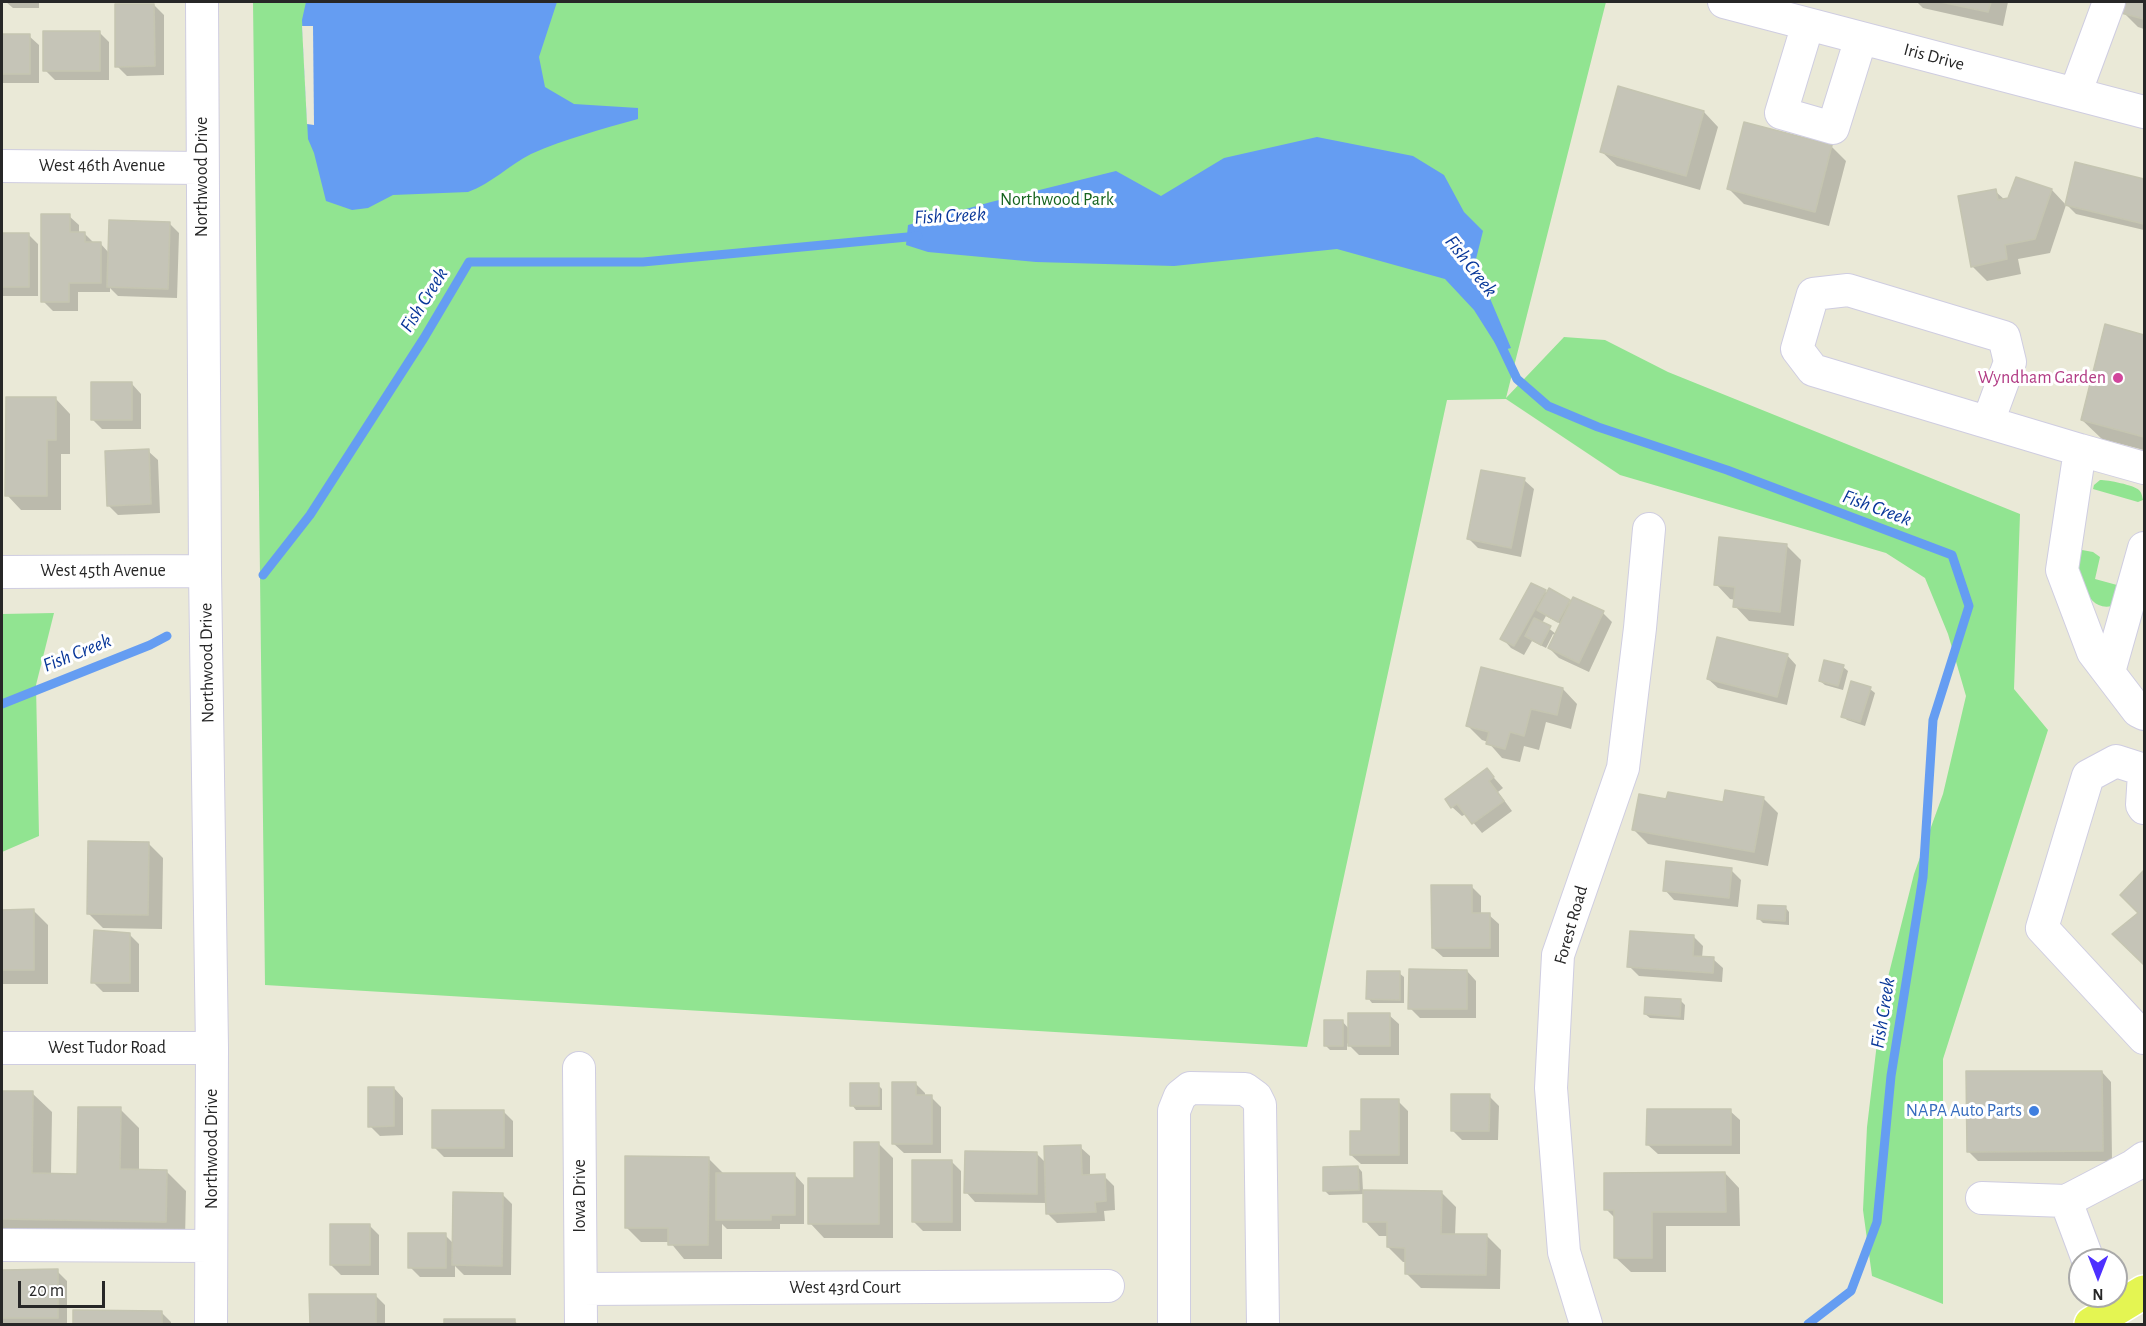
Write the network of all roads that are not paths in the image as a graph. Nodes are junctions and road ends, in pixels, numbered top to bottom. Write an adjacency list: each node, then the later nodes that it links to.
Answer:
1 (202, 2): 9 (street, Northwood Drive)
2 (1724, 2): 4 (street, Iris Drive)
3 (2109, 2): 6 (street)
4 (1808, 24): 5 (street, Iris Drive); 5 (street)
5 (1861, 38): 6 (street, Iris Drive)
6 (2075, 94): 7 (street, Iris Drive)
7 (2145, 112)
8 (2, 166): 9 (street, West 46th Avenue)
9 (202, 168): 15 (street, Northwood Drive)
10 (1988, 422): 10 (street); 11 (street)
11 (2080, 450): 12 (street); 17 (street)
12 (2145, 468)
13 (1649, 529): 37 (street, Forest Road)
14 (2145, 548): 17 (street)
15 (205, 571): 16 (street, West 45th Avenue); 23 (street, Northwood Drive)
16 (2, 572)
17 (2109, 672): 18 (street)
18 (2145, 714)
19 (2145, 771): 20 (street); 21 (street)
20 (2145, 808)
21 (2145, 1038)
22 (2, 1048): 23 (street, West Tudor Road)
23 (212, 1048): 29 (street, Northwood Drive)
24 (579, 1068): 32 (street, Iowa Drive)
25 (2145, 1158): 27 (street)
26 (1982, 1198): 27 (street)
27 (2066, 1201): 30 (street)
28 (2, 1245): 29 (street)
29 (211, 1246): 33 (street, Northwood Drive)
30 (2084, 1248)
31 (1108, 1286): 32 (street, West 43rd Court)
32 (581, 1289): 34 (street, Iowa Drive)
33 (211, 1324)
34 (581, 1324)
35 (1174, 1324): 36 (street)
36 (1263, 1324)
37 (1586, 1324)

